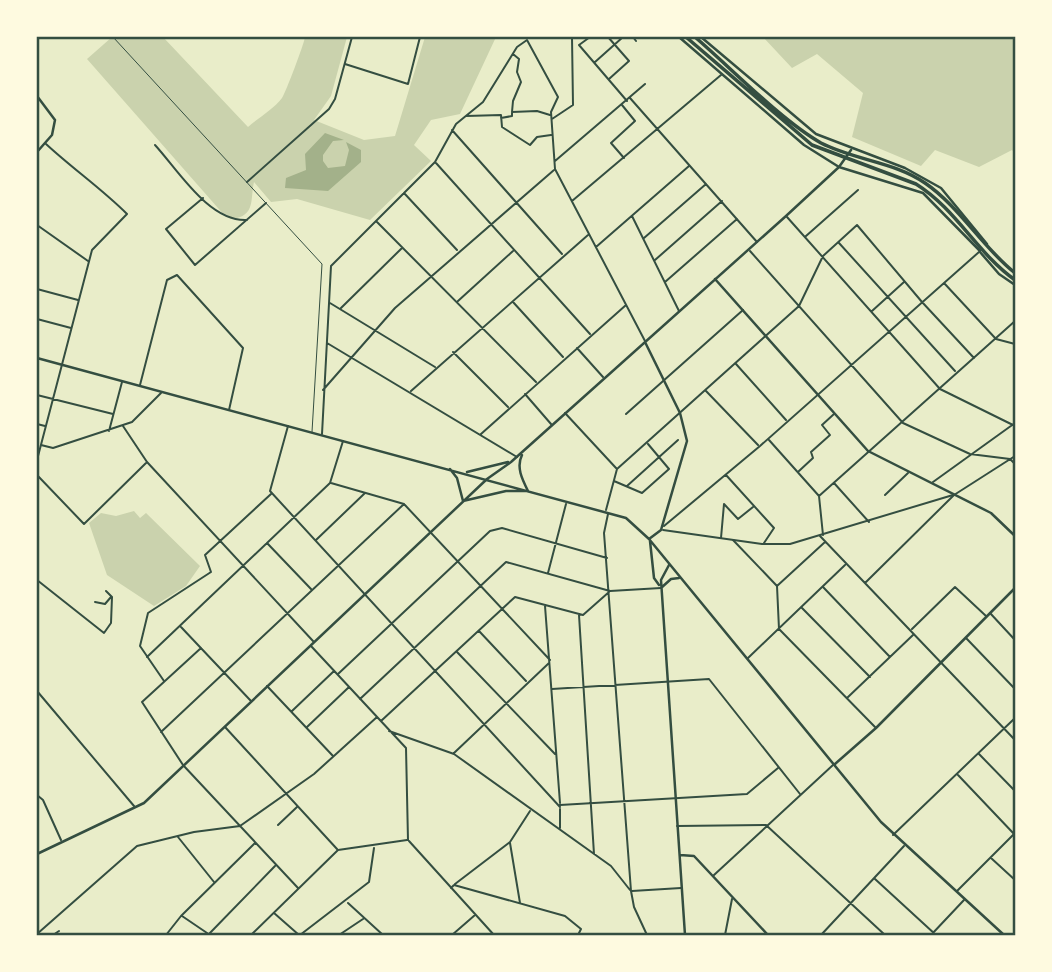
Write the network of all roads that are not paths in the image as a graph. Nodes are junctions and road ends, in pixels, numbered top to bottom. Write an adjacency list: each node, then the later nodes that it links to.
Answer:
1 (113, 37): 43 (lane)
2 (352, 37): 18 (street)
3 (420, 37): 18 (street)
4 (572, 37): 29 (street)
5 (590, 37): 17 (street)
6 (608, 37): 15 (street)
7 (623, 37): 15 (street)
8 (632, 37): 14 (street)
9 (679, 37): 19 (main road)
10 (686, 37): 52 (highway)
11 (695, 37): 67 (highway)
12 (701, 37): 35 (main road)
13 (526, 38): 16 (street); 29 (street)
14 (636, 41)
15 (615, 44): 17 (street); 20 (street)
16 (513, 54): 26 (street); 27 (street)
17 (594, 63): 20 (street)
18 (345, 64): 43 (street)
19 (721, 75): 30 (street); 41 (main road)
20 (609, 80): 24 (street)
21 (645, 84): 23 (street)
22 (37, 96): 33 (main road)
23 (630, 97): 24 (street); 30 (street)
24 (627, 101): 25 (street)
25 (622, 105): 37 (street); 39 (street)
26 (512, 112): 28 (street); 29 (street)
27 (466, 116): 28 (street); 31 (street)
28 (501, 118): 32 (street)
29 (551, 118): 32 (street)
30 (657, 129): 37 (street); 40 (street)
31 (452, 130): 38 (street); 48 (street)
32 (552, 135): 39 (street)
33 (46, 144): 36 (main road); 75 (street)
34 (155, 145): 47 (street)
35 (851, 150): 41 (main road); 67 (main road)
36 (37, 152)
37 (624, 159): 49 (street)
38 (435, 162): 46 (street); 58 (street)
39 (554, 162): 42 (street)
40 (690, 166): 44 (street); 53 (street)
41 (839, 167): 54 (main road); 71 (main road)
42 (555, 169): 48 (street); 49 (street)
43 (247, 182): 51 (lane)
44 (707, 184): 50 (street); 62 (street)
45 (859, 190): 61 (street)
46 (404, 193): 57 (street); 70 (street)
47 (203, 198): 56 (street); 56 (street)
48 (515, 201): 58 (street); 72 (street)
49 (572, 201): 60 (street)
50 (722, 201): 55 (street); 74 (street)
51 (266, 203): 56 (street); 152 (lane)
52 (954, 215): 71 (main road); 80 (highway)
53 (632, 216): 62 (street); 65 (street)
54 (786, 216): 61 (street); 63 (main road)
55 (738, 219): 63 (street); 81 (street)
56 (248, 220)
57 (376, 221): 66 (street); 91 (street)
58 (491, 223): 68 (street); 70 (street)
59 (37, 225): 75 (street)
60 (589, 234): 65 (street); 72 (street)
61 (805, 237): 73 (street)
62 (644, 239): 74 (street)
63 (758, 242): 69 (main road)
64 (838, 242): 73 (street); 82 (street); 86 (street)
65 (596, 247): 92 (street)
66 (403, 248): 77 (street); 94 (street)
67 (989, 248): 76 (highway)
68 (514, 250): 78 (street); 89 (street)
69 (749, 250): 79 (main road); 93 (street)
70 (458, 251): 77 (street)
71 (980, 251): 83 (street); 84 (main road)
72 (563, 255): 78 (street)
73 (823, 256): 93 (street); 97 (street)
74 (654, 261): 81 (street)
75 (89, 262): 87 (street)
76 (1015, 273)
77 (430, 275): 89 (street); 103 (street)
78 (539, 277): 88 (street); 105 (street)
79 (715, 279): 95 (main road); 96 (main road)
80 (1015, 279)
81 (665, 282): 96 (street)
82 (904, 282): 86 (street); 90 (street)
83 (944, 283): 90 (street); 107 (street)
84 (1015, 285)
85 (37, 289): 87 (street)
86 (887, 297): 97 (street); 98 (street)
87 (79, 300): 102 (street)
88 (512, 300): 101 (street); 115 (street)
89 (457, 302): 101 (street)
90 (922, 302): 98 (street); 116 (street)
91 (329, 303): 94 (street); 109 (street)
92 (626, 305): 105 (street); 108 (street)
93 (799, 306): 106 (street); 119 (street)
94 (341, 309): 103 (street)
95 (743, 310): 106 (main road); 123 (street)
96 (680, 312): 108 (main road)
97 (871, 312): 104 (street)
98 (905, 317): 104 (street); 121 (street)
99 (37, 319): 102 (street)
100 (1015, 321): 107 (street)
101 (481, 326): 112 (street); 125 (street)
102 (72, 328): 118 (street)
103 (375, 331): 114 (street); 120 (street)
104 (888, 332): 119 (street); 127 (street)
105 (590, 334): 111 (street)
106 (766, 337): 117 (street); 134 (main road)
107 (996, 339): 110 (street); 116 (street)
108 (645, 342): 122 (main road); 123 (main road)
109 (326, 343): 114 (street); 129 (street)
110 (1015, 344)
111 (576, 347): 115 (street); 122 (street)
112 (453, 351): 120 (street); 136 (street)
113 (37, 358): 118 (main road)
114 (352, 358): 129 (street); 130 (street)
115 (564, 358): 125 (street)
116 (974, 358): 121 (street)
117 (736, 363): 128 (street); 143 (street)
118 (62, 365): 124 (main road); 135 (street)
119 (851, 365): 134 (street); 144 (street)
120 (435, 367): 130 (street)
121 (956, 373): 127 (street)
122 (604, 378): 138 (main road)
123 (663, 380): 139 (main road); 141 (street)
124 (122, 381): 126 (main road); 140 (street)
125 (536, 382): 132 (street)
126 (140, 384): 131 (main road); 137 (street)
127 (940, 389): 144 (street); 146 (street)
128 (705, 390): 139 (street); 160 (street)
129 (323, 391): 153 (street)
130 (411, 391): 154 (street)
131 (162, 392): 137 (main road); 149 (street)
132 (524, 393): 136 (street); 147 (street)
133 (37, 395): 135 (street)
134 (817, 395): 142 (main road); 143 (street)
135 (53, 399): 140 (street); 148 (street)
136 (509, 408): 154 (street)
137 (229, 410): 150 (main road)
138 (565, 413): 147 (main road); 173 (street)
139 (680, 413): 158 (street); 198 (main road)
140 (113, 414): 151 (street)
141 (626, 414)
142 (834, 414): 162 (main road); 174 (street)
143 (788, 421): 155 (street)
144 (903, 423): 162 (street); 163 (street)
145 (37, 424): 148 (street)
146 (1014, 424): 163 (street)
147 (552, 425): 161 (main road)
148 (46, 426): 159 (street)
149 (123, 426): 151 (street); 170 (street)
150 (288, 426): 152 (main road); 186 (street)
151 (109, 431): 159 (street)
152 (312, 432): 153 (main road)
153 (322, 435): 156 (main road)
154 (480, 436): 165 (street)
155 (768, 439): 160 (street); 174 (street)
156 (343, 440): 172 (main road); 182 (street)
157 (678, 440): 166 (street)
158 (647, 443): 166 (street); 173 (street)
159 (41, 445): 168 (street)
160 (760, 446): 178 (street)
161 (523, 451): 165 (main road); 185 (main road)
162 (867, 451): 175 (main road); 181 (street)
163 (970, 454): 167 (street); 183 (street)
164 (1015, 456): 167 (street)
165 (517, 457): 169 (main road)
166 (659, 457): 184 (street); 184 (street)
167 (1010, 459): 171 (street); 189 (street)
168 (37, 460)
169 (512, 461): 176 (main road); 179 (main road)
170 (147, 462): 177 (street); 206 (street)
171 (1015, 464)
172 (450, 469): 176 (main road); 191 (main road)
173 (617, 469): 180 (street)
174 (798, 472): 190 (street)
175 (908, 472): 183 (main road); 188 (street)
176 (464, 473): 179 (main road)
177 (37, 475)
178 (726, 475): 194 (street); 198 (street)
179 (487, 479): 185 (main road); 191 (main road)
180 (614, 481): 184 (street); 195 (street)
181 (834, 482): 190 (street); 197 (street)
182 (330, 483): 187 (street); 196 (street)
183 (932, 483): 189 (main road)
184 (626, 487)
185 (528, 491): 191 (main road); 192 (main road)
186 (272, 493): 196 (street); 206 (street)
187 (365, 493): 193 (street); 203 (street)
188 (885, 495)
189 (954, 495): 197 (street); 201 (main road); 220 (street)
190 (819, 496): 200 (street)
191 (463, 501): 199 (main road)
192 (567, 501): 195 (main road); 209 (street)
193 (404, 504): 199 (street); 214 (street)
194 (754, 506): 202 (street); 210 (street)
195 (607, 512): 204 (main road); 211 (street)
196 (294, 517): 203 (street); 208 (street)
197 (869, 523): 200 (street)
198 (662, 529): 202 (street); 204 (main road)
199 (431, 533): 212 (street); 229 (main road)
200 (821, 536): 207 (street); 210 (street)
201 (1015, 536)
202 (720, 538): 205 (street)
203 (316, 540): 214 (street)
204 (649, 540): 215 (main road); 224 (main road)
205 (733, 540): 210 (street); 222 (street)
206 (220, 541): 216 (street); 252 (street)
207 (825, 542): 213 (street); 222 (street)
208 (267, 543): 216 (street); 226 (street)
209 (556, 543): 211 (street); 212 (street); 217 (street)
210 (764, 544)
211 (608, 559): 228 (street)
212 (457, 561): 221 (street); 239 (street)
213 (846, 564): 220 (street); 223 (street)
214 (338, 565): 226 (street); 229 (street)
215 (669, 565): 218 (main road); 224 (main road)
216 (243, 566): 235 (street); 240 (street)
217 (547, 574): 221 (street); 228 (street)
218 (680, 578): 224 (main road); 254 (main road)
219 (37, 580): 230 (street)
220 (865, 583): 243 (street)
221 (481, 586): 234 (street); 250 (street)
222 (777, 586): 241 (street)
223 (822, 586): 233 (street); 253 (street)
224 (661, 588): 228 (street); 264 (main road)
225 (1015, 588): 236 (main road)
226 (312, 590): 235 (street)
227 (106, 591): 230 (street)
228 (610, 591): 237 (street); 265 (street)
229 (365, 594): 239 (street); 247 (main road)
230 (112, 597): 231 (street)
231 (95, 602)
232 (545, 605): 234 (street); 237 (street); 255 (street)
233 (801, 607): 241 (street); 261 (street)
234 (502, 609): 242 (street); 255 (street)
235 (287, 612): 247 (street); 259 (street)
236 (990, 613): 238 (main road); 246 (street)
237 (579, 614): 268 (street)
238 (986, 617): 243 (street); 245 (main road)
239 (392, 623): 250 (street); 260 (street)
240 (180, 626): 249 (street); 252 (street)
241 (779, 629): 254 (street); 272 (street)
242 (479, 630): 251 (street); 263 (street)
243 (910, 631): 244 (street)
244 (914, 634): 253 (street); 256 (street)
245 (965, 638): 256 (main road); 270 (street)
246 (1015, 640)
247 (314, 642): 248 (main road)
248 (310, 645): 257 (street); 266 (main road)
249 (201, 648): 259 (street); 262 (street)
250 (414, 648): 258 (street); 273 (street)
251 (456, 651): 258 (street); 275 (street)
252 (147, 657): 262 (street)
253 (890, 657): 261 (street)
254 (747, 659): 292 (main road)
255 (550, 661): 263 (street); 269 (street)
256 (941, 663): 283 (main road); 284 (street)
257 (334, 671): 260 (street); 276 (street)
258 (436, 671): 279 (street); 280 (street)
259 (223, 672): 274 (street); 286 (street)
260 (338, 674): 267 (street)
261 (870, 677): 272 (street)
262 (164, 682): 286 (street)
263 (527, 682): 275 (street)
264 (667, 682): 265 (street); 294 (street); 300 (main road)
265 (617, 685): 268 (street); 302 (street)
266 (267, 686): 274 (main road); 276 (street)
267 (349, 687): 273 (street); 282 (street)
268 (584, 687): 269 (street); 304 (street)
269 (552, 689): 290 (street)
270 (1015, 689)
271 (37, 691): 307 (street)
272 (847, 698): 283 (street)
273 (360, 699): 277 (street)
274 (251, 701): 281 (main road)
275 (505, 703): 280 (street); 290 (street)
276 (291, 712): 282 (street)
277 (377, 717): 279 (street); 291 (street)
278 (1015, 718): 284 (street)
279 (381, 722): 285 (street)
280 (484, 723): 289 (street); 306 (street)
281 (224, 726): 293 (main road); 297 (street)
282 (307, 728): 291 (street)
283 (876, 728): 292 (main road)
284 (1004, 729): 287 (street); 288 (street)
285 (389, 731): 289 (street); 317 (street)
286 (161, 732): 293 (street)
287 (1015, 740)
288 (979, 753): 295 (street); 296 (street)
289 (454, 754): 308 (street)
290 (557, 756): 306 (street)
291 (334, 757): 297 (street)
292 (834, 764): 298 (street); 315 (main road)
293 (183, 765): 307 (main road); 311 (street)
294 (779, 767): 298 (street); 300 (street)
295 (957, 774): 314 (street); 315 (street)
296 (1015, 790)
297 (288, 794): 305 (street); 311 (street)
298 (800, 794): 310 (street)
299 (37, 796): 301 (street)
300 (676, 797): 302 (street); 312 (main road)
301 (43, 800): 303 (street); 318 (street)
302 (625, 800): 304 (street); 336 (street)
303 (37, 803)
304 (592, 803): 306 (street); 324 (street)
305 (298, 806): 309 (street); 323 (street)
306 (560, 806): 313 (street)
307 (135, 807): 318 (main road)
308 (531, 810): 313 (street); 319 (street)
309 (278, 825)
310 (766, 825): 312 (street); 329 (street); 342 (street)
311 (240, 826): 316 (street); 320 (street)
312 (677, 826): 326 (main road)
313 (560, 829): 324 (street)
314 (1015, 834): 327 (street)
315 (893, 835): 321 (main road)
316 (178, 837): 332 (street); 349 (street)
317 (408, 840): 322 (street); 333 (street)
318 (62, 842): 325 (main road)
319 (510, 842): 333 (street); 341 (street)
320 (255, 844): 328 (street); 332 (street)
321 (905, 845): 330 (street); 337 (main road)
322 (375, 846): 323 (street); 340 (street)
323 (338, 850): 334 (street)
324 (594, 853): 336 (street)
325 (37, 855)
326 (678, 855): 329 (main road); 335 (main road)
327 (991, 857): 331 (street); 337 (street)
328 (276, 865): 334 (street); 353 (street)
329 (713, 876): 338 (main road)
330 (875, 878): 342 (street); 350 (street)
331 (1015, 880)
332 (215, 883): 345 (street)
333 (453, 886): 341 (street); 344 (street)
334 (298, 888): 343 (street)
335 (681, 888): 336 (street); 363 (main road)
336 (631, 891): 362 (street)
337 (956, 892): 339 (main road)
338 (733, 897): 364 (street); 365 (main road)
339 (964, 899): 350 (street); 368 (main road)
340 (346, 902): 346 (street); 355 (street)
341 (520, 903): 361 (street)
342 (851, 904): 366 (street); 367 (street)
343 (274, 913): 354 (street); 355 (street)
344 (475, 914): 359 (street); 360 (street)
345 (181, 916): 352 (street); 353 (street)
346 (363, 918): 347 (street); 358 (street)
347 (346, 930): 356 (street); 357 (street)
348 (59, 931): 351 (street)
349 (37, 934)
350 (933, 934)
351 (53, 935)
352 (166, 935)
353 (209, 935)
354 (251, 935)
355 (300, 935)
356 (339, 935)
357 (352, 935)
358 (383, 935)
359 (452, 935)
360 (494, 935)
361 (578, 935)
362 (647, 935)
363 (685, 935)
364 (725, 935)
365 (768, 935)
366 (823, 935)
367 (885, 935)
368 (1004, 935)

